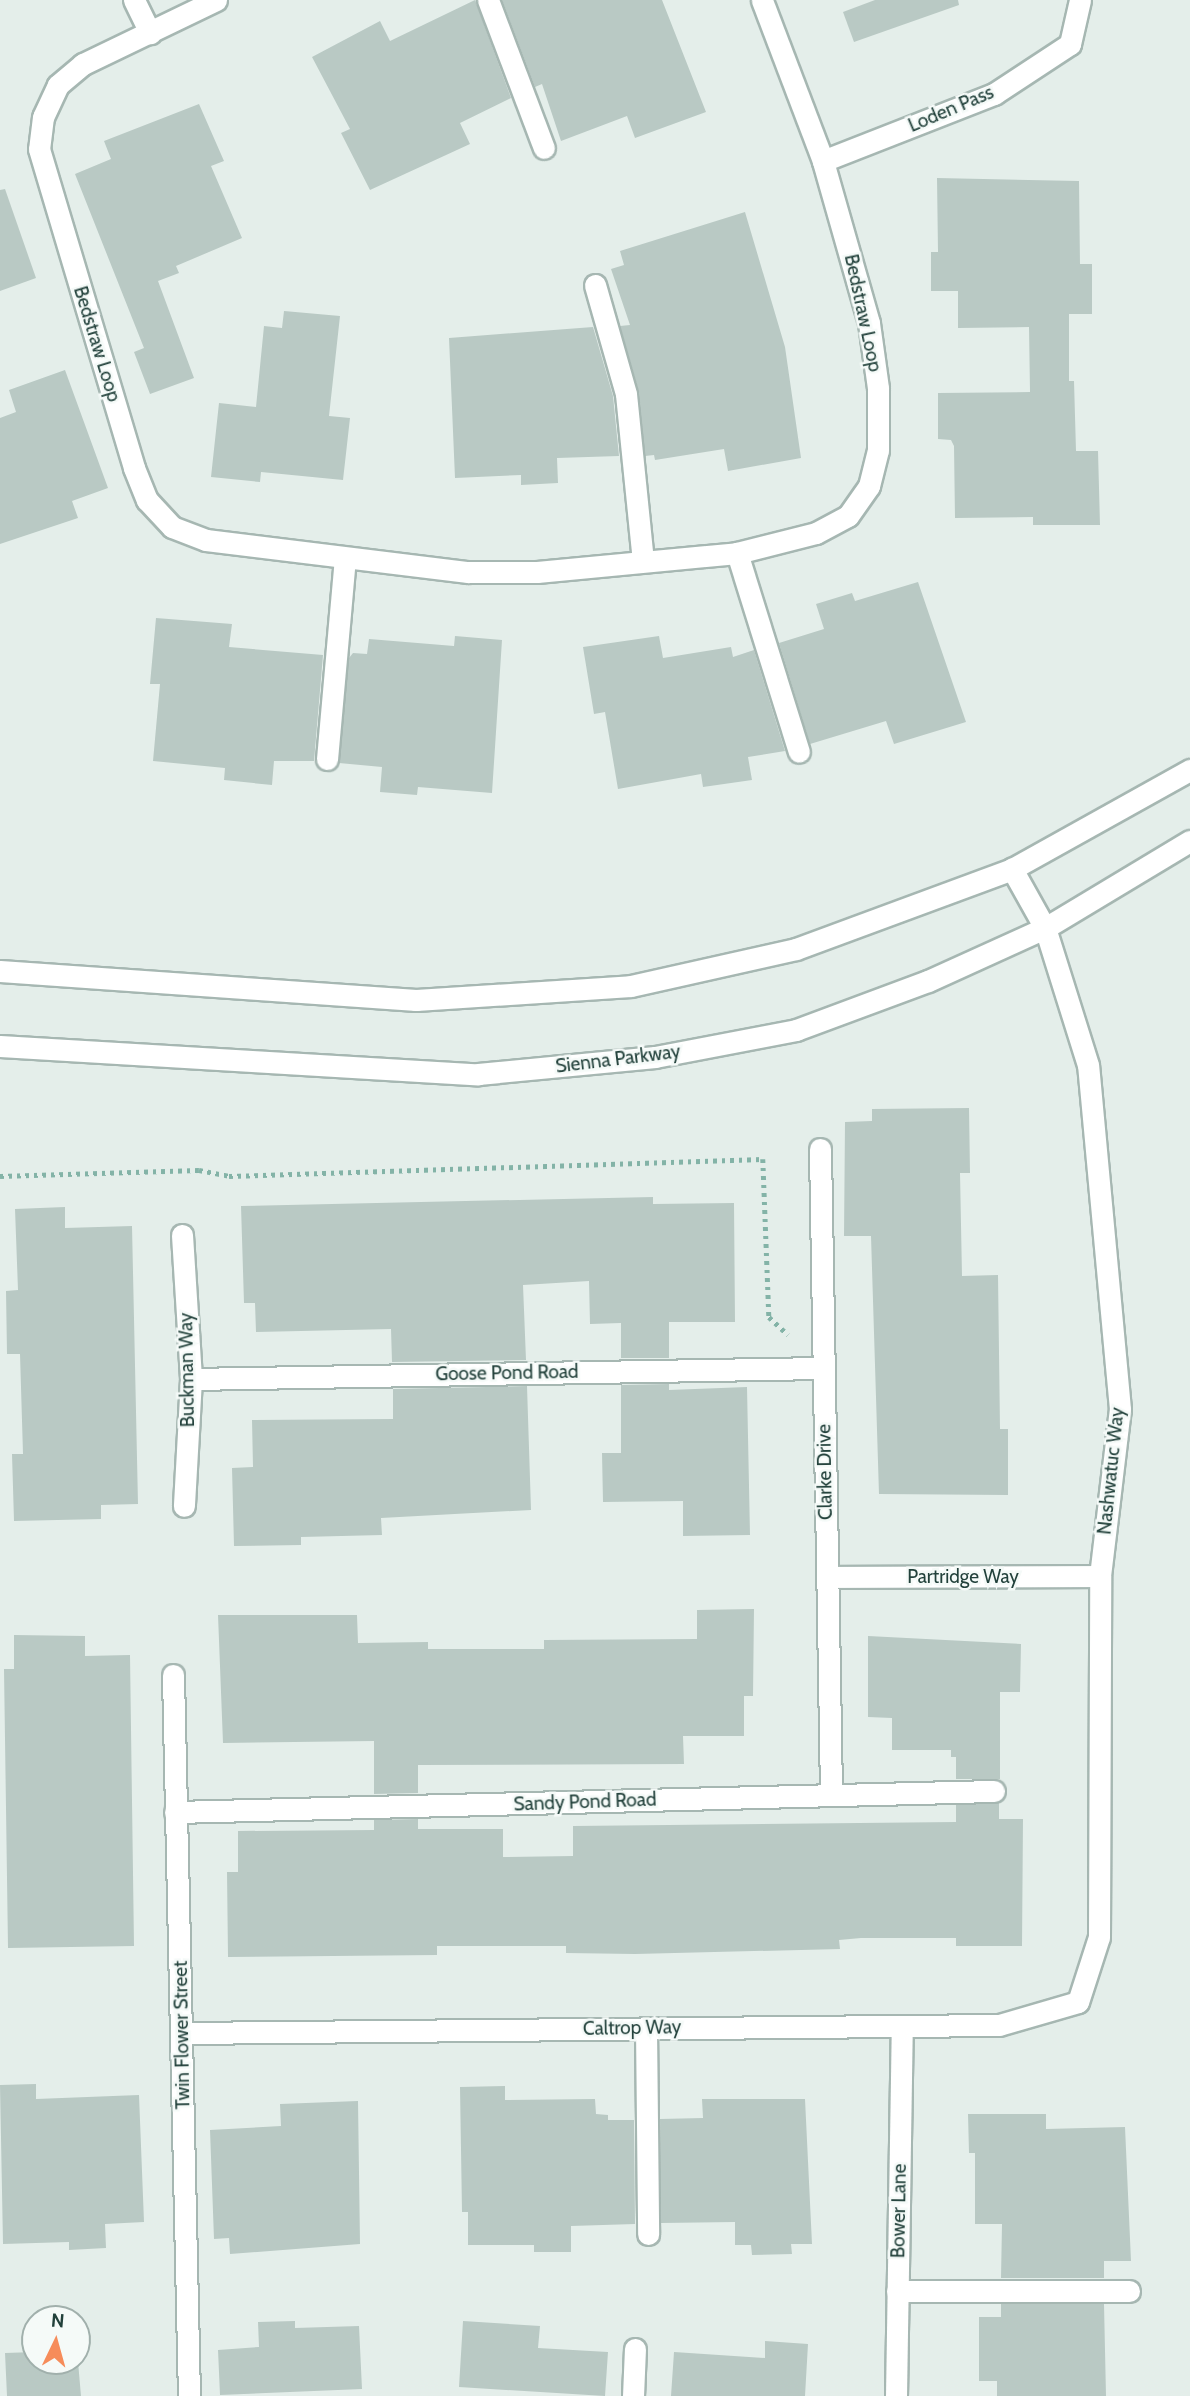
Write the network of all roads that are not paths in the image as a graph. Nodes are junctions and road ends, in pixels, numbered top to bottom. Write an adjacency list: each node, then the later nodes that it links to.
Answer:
1 (134, 0): 6 (street)
2 (216, 0): 6 (street, Bedstraw Loop)
3 (488, 0): 7 (street)
4 (762, 0): 8 (street, Bedstraw Loop)
5 (1080, 0): 8 (street, Loden Pass)
6 (150, 33): 11 (street, Bedstraw Loop)
7 (544, 148)
8 (822, 161): 10 (street, Bedstraw Loop)
9 (595, 285): 12 (street)
10 (737, 553): 12 (street, Bedstraw Loop); 13 (street)
11 (345, 559): 12 (street, Bedstraw Loop); 14 (street)
12 (643, 561)
13 (799, 752)
14 (327, 759)
15 (1190, 770): 17 (street)
16 (1190, 841): 18 (street, Sienna Parkway)
17 (1012, 869): 18 (street, Nashwatuc Way); 19 (street)
18 (1045, 928): 20 (street, Sienna Parkway); 26 (street, Nashwatuc Way)
19 (0, 971)
20 (0, 1046)
21 (820, 1149): 23 (street, Clarke Drive)
22 (182, 1236): 24 (street, Buckman Way)
23 (823, 1368): 24 (street, Goose Pond Road); 27 (street, Clarke Drive)
24 (191, 1379): 25 (street, Buckman Way)
25 (184, 1506)
26 (1100, 1576): 27 (street, Partridge Way); 32 (street, Nashwatuc Way)
27 (827, 1577): 30 (street, Clarke Drive)
28 (173, 1675): 31 (street, Twin Flower Street)
29 (994, 1791): 30 (street, Sandy Pond Road)
30 (831, 1795): 31 (street, Sandy Pond Road)
31 (175, 1812): 35 (street, Twin Flower Street)
32 (1078, 2002): 33 (street, Caltrop Way)
33 (902, 2026): 34 (street, Caltrop Way); 37 (street, Bower Lane)
34 (646, 2028): 35 (street, Caltrop Way); 36 (street)
35 (182, 2033): 40 (street, Twin Flower Street)
36 (648, 2234)
37 (898, 2291): 38 (street); 42 (street, Bower Lane)
38 (1129, 2291)
39 (635, 2349): 41 (street)
40 (188, 2396)
41 (632, 2396)
42 (896, 2396)

